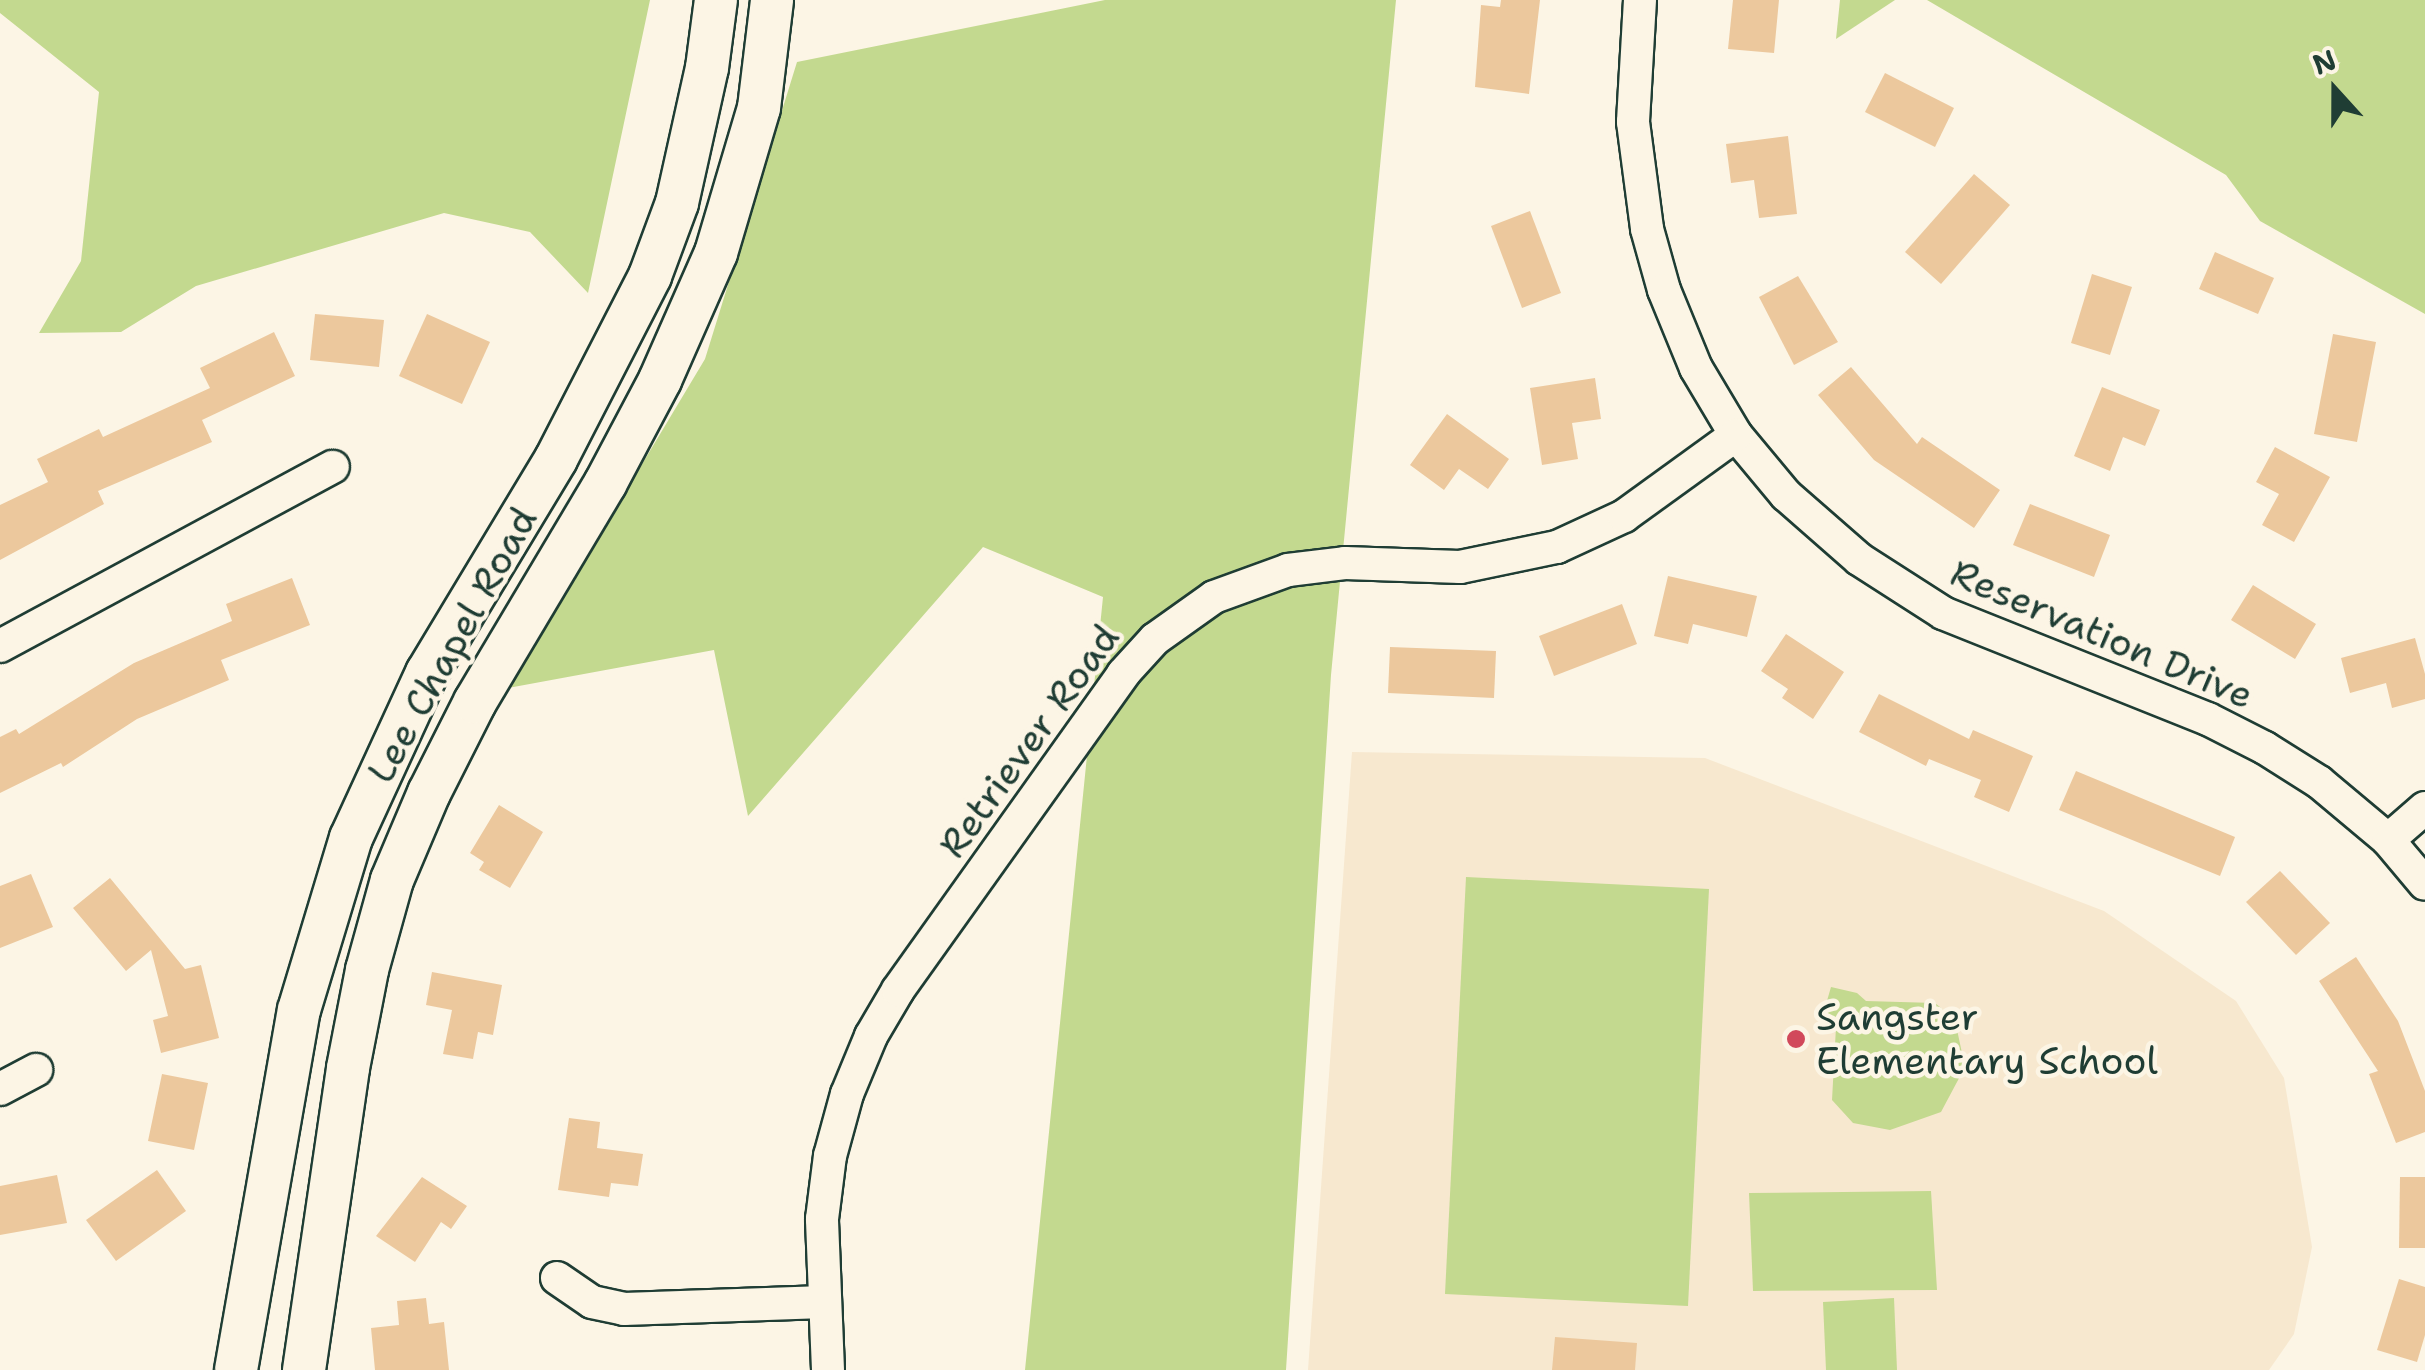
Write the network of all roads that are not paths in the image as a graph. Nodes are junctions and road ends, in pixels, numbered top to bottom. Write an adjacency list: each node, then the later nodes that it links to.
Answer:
1 (716, 0): 7 (main road, Lee Chapel Road)
2 (772, 0): 8 (main road, Lee Chapel Road)
3 (1640, 0): 4 (street, Reservation Drive)
4 (1736, 435): 10 (street, Reservation Drive); 15 (street, Retriever Road)
5 (333, 467): 6 (street)
6 (0, 646)
7 (427, 674): 8 (main road); 16 (main road, Lee Chapel Road)
8 (476, 702): 17 (main road, Lee Chapel Road)
9 (2425, 808): 10 (street)
10 (2388, 840): 11 (street, Reservation Drive)
11 (2425, 884)
12 (36, 1070): 13 (street)
13 (0, 1090)
14 (557, 1278): 15 (street)
15 (824, 1302): 18 (street, Retriever Road)
16 (236, 1370)
17 (304, 1370)
18 (828, 1370)

